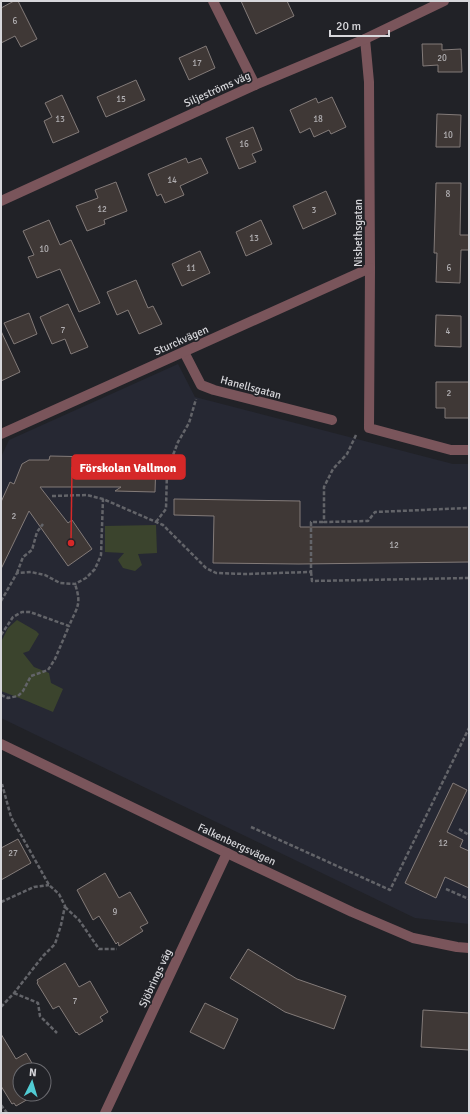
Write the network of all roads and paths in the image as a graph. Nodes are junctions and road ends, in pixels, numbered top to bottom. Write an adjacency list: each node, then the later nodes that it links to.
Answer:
1 (213, 1): 4 (street)
2 (444, 1): 3 (street, Siljeströms väg)
3 (365, 39): 4 (street, Siljeströms väg); 6 (street, Nisbethsgatan)
4 (255, 85): 5 (street, Siljeströms väg)
5 (1, 201)
6 (370, 268): 7 (street, Sturckvägen); 10 (street, Nisbethsgatan)
7 (184, 352): 8 (street); 11 (street, Sturckvägen)
8 (201, 385): 9 (street, Hanellsgatan); 16 (path)
9 (332, 420)
10 (365, 427): 12 (street); 17 (path)
11 (1, 434)
12 (469, 450)
13 (52, 496): 14 (path)
14 (103, 499): 16 (path); 22 (path)
15 (469, 508): 17 (path)
16 (156, 522): 19 (path)
17 (324, 522): 19 (path)
18 (44, 524): 20 (path)
19 (311, 572): 21 (path)
20 (17, 573): 22 (path); 23 (path)
21 (469, 578)
22 (75, 584): 24 (path)
23 (1, 601)
24 (69, 626): 25 (path); 26 (path)
25 (1, 636)
26 (1, 695)
27 (469, 728): 30 (path)
28 (1, 744): 33 (street, Falkenbergsvägen)
29 (2, 784): 34 (path)
30 (251, 827)
31 (459, 829): 32 (path)
32 (469, 835)
33 (227, 853): 39 (street, Falkenbergsvägen); 46 (street, Sjöbrings väg)
34 (49, 885): 37 (path); 38 (path)
35 (446, 888): 36 (path)
36 (469, 899)
37 (1, 902)
38 (65, 906): 40 (path); 41 (path)
39 (469, 948)
40 (117, 949)
41 (14, 993): 42 (path); 43 (path)
42 (1, 1007)
43 (58, 1033)
44 (1, 1105): 45 (path)
45 (7, 1113)
46 (105, 1113)

